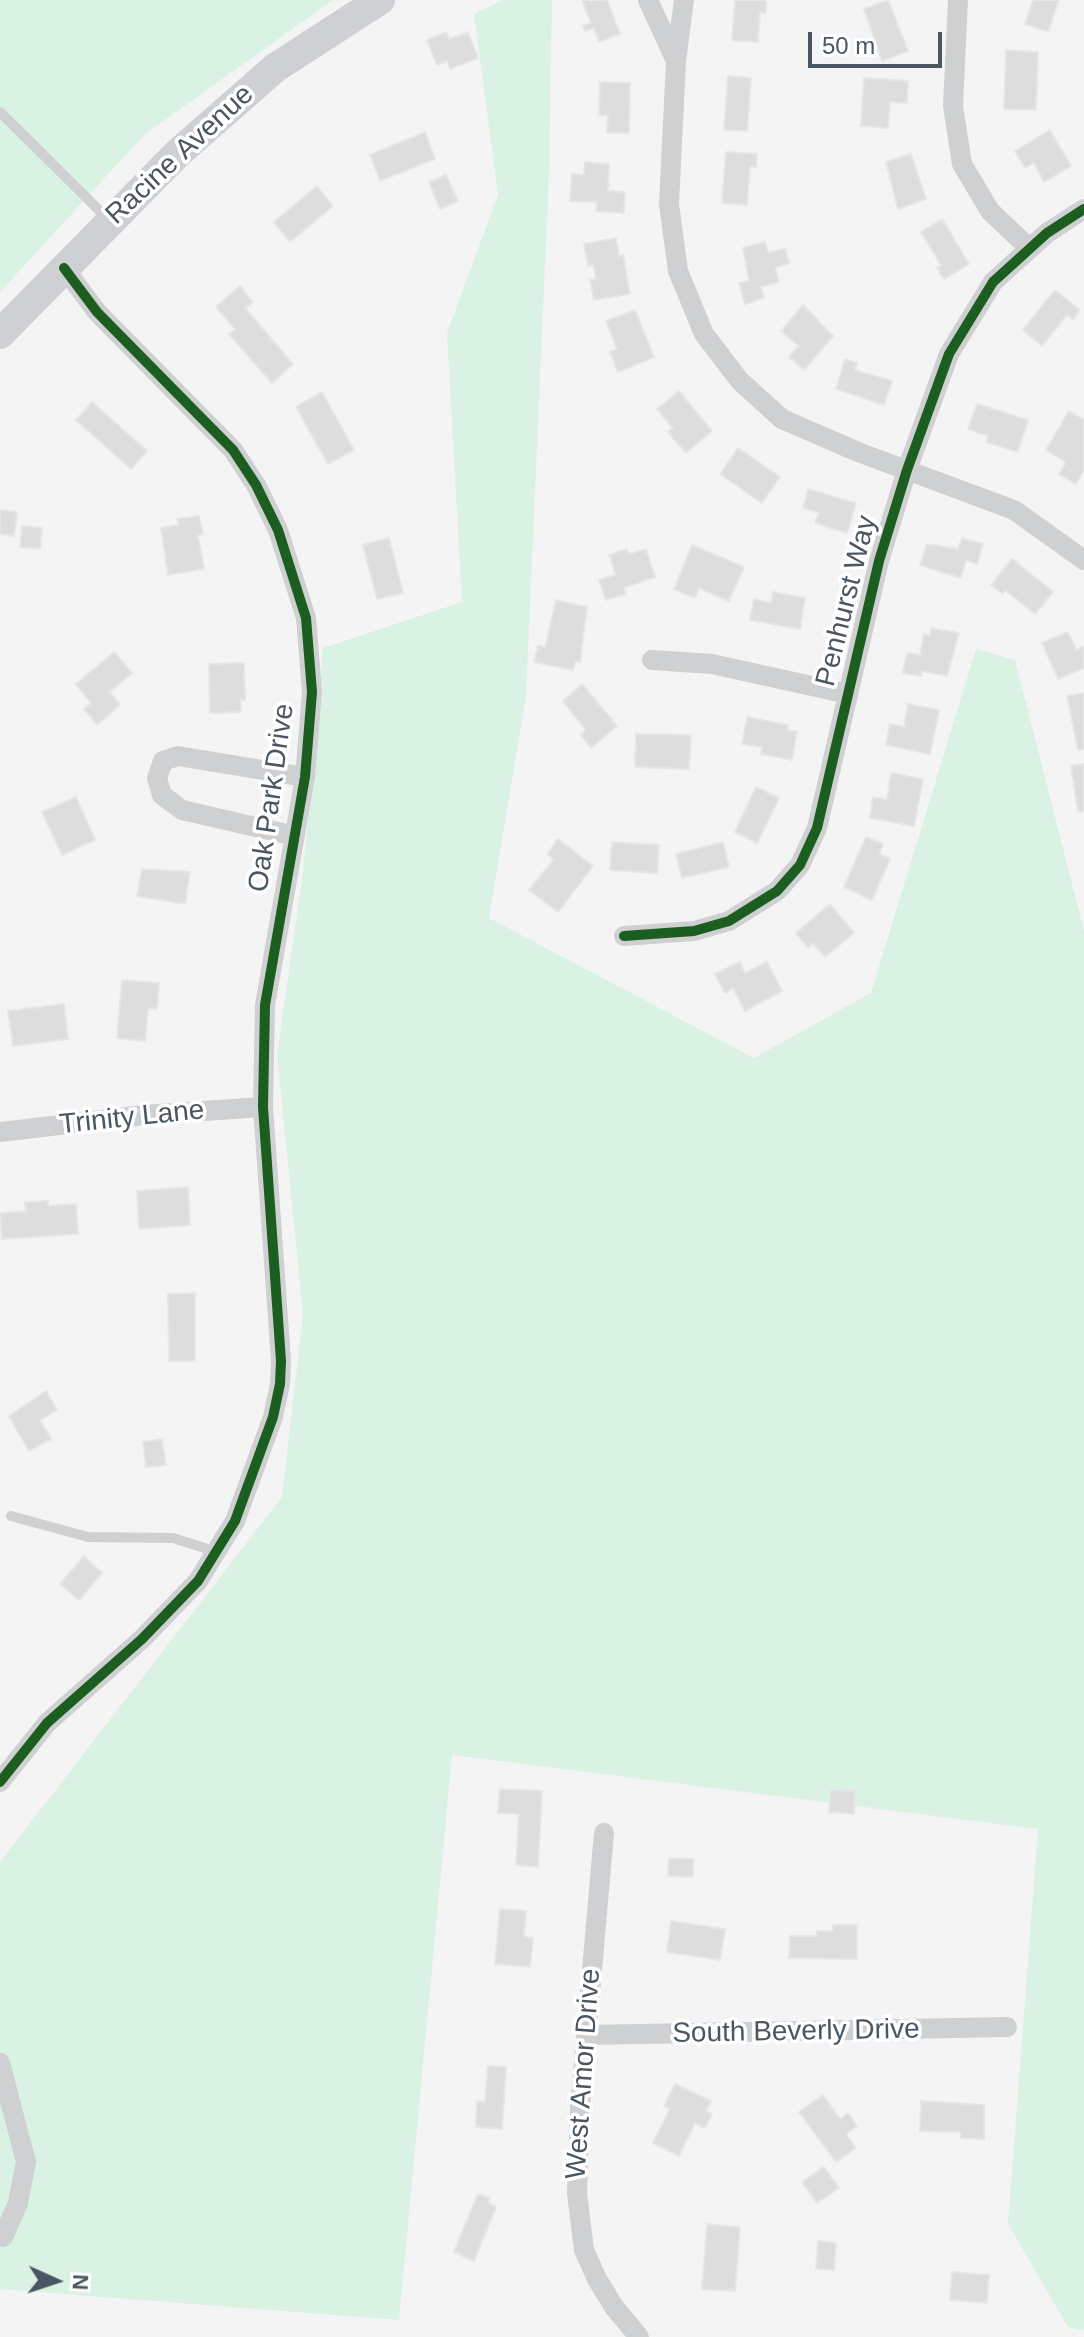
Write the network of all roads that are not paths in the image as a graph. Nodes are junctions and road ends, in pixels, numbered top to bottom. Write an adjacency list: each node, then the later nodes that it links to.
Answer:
1 (380, 0): 8 (main road, Racine Avenue)
2 (648, 0): 5 (street)
3 (684, 0): 5 (street)
4 (958, 0): 9 (street)
5 (676, 61): 12 (street)
6 (0, 112): 8 (lane)
7 (1084, 209): 9 (street, Penhurst Way)
8 (109, 220): 10 (main road, Racine Avenue)
9 (1029, 248): 12 (street, Penhurst Way)
10 (64, 268): 11 (main road, Racine Avenue); 16 (street, Oak Park Drive)
11 (0, 334)
12 (907, 470): 13 (street); 15 (street, Penhurst Way)
13 (1084, 560)
14 (652, 660): 15 (street)
15 (848, 694): 18 (street, Penhurst Way)
16 (305, 777): 17 (street, Oak Park Drive); 17 (street)
17 (295, 836): 19 (street, Oak Park Drive)
18 (624, 936)
19 (263, 1107): 20 (street, Trinity Lane); 22 (street, Oak Park Drive)
20 (0, 1132)
21 (11, 1516): 22 (lane)
22 (217, 1552): 23 (street, Oak Park Drive)
23 (0, 1782)
24 (604, 1833): 26 (street, West Amor Drive)
25 (1007, 2027): 26 (street, South Beverly Drive)
26 (586, 2035): 29 (street, West Amor Drive)
27 (0, 2063): 28 (street)
28 (3, 2237)
29 (639, 2337)

